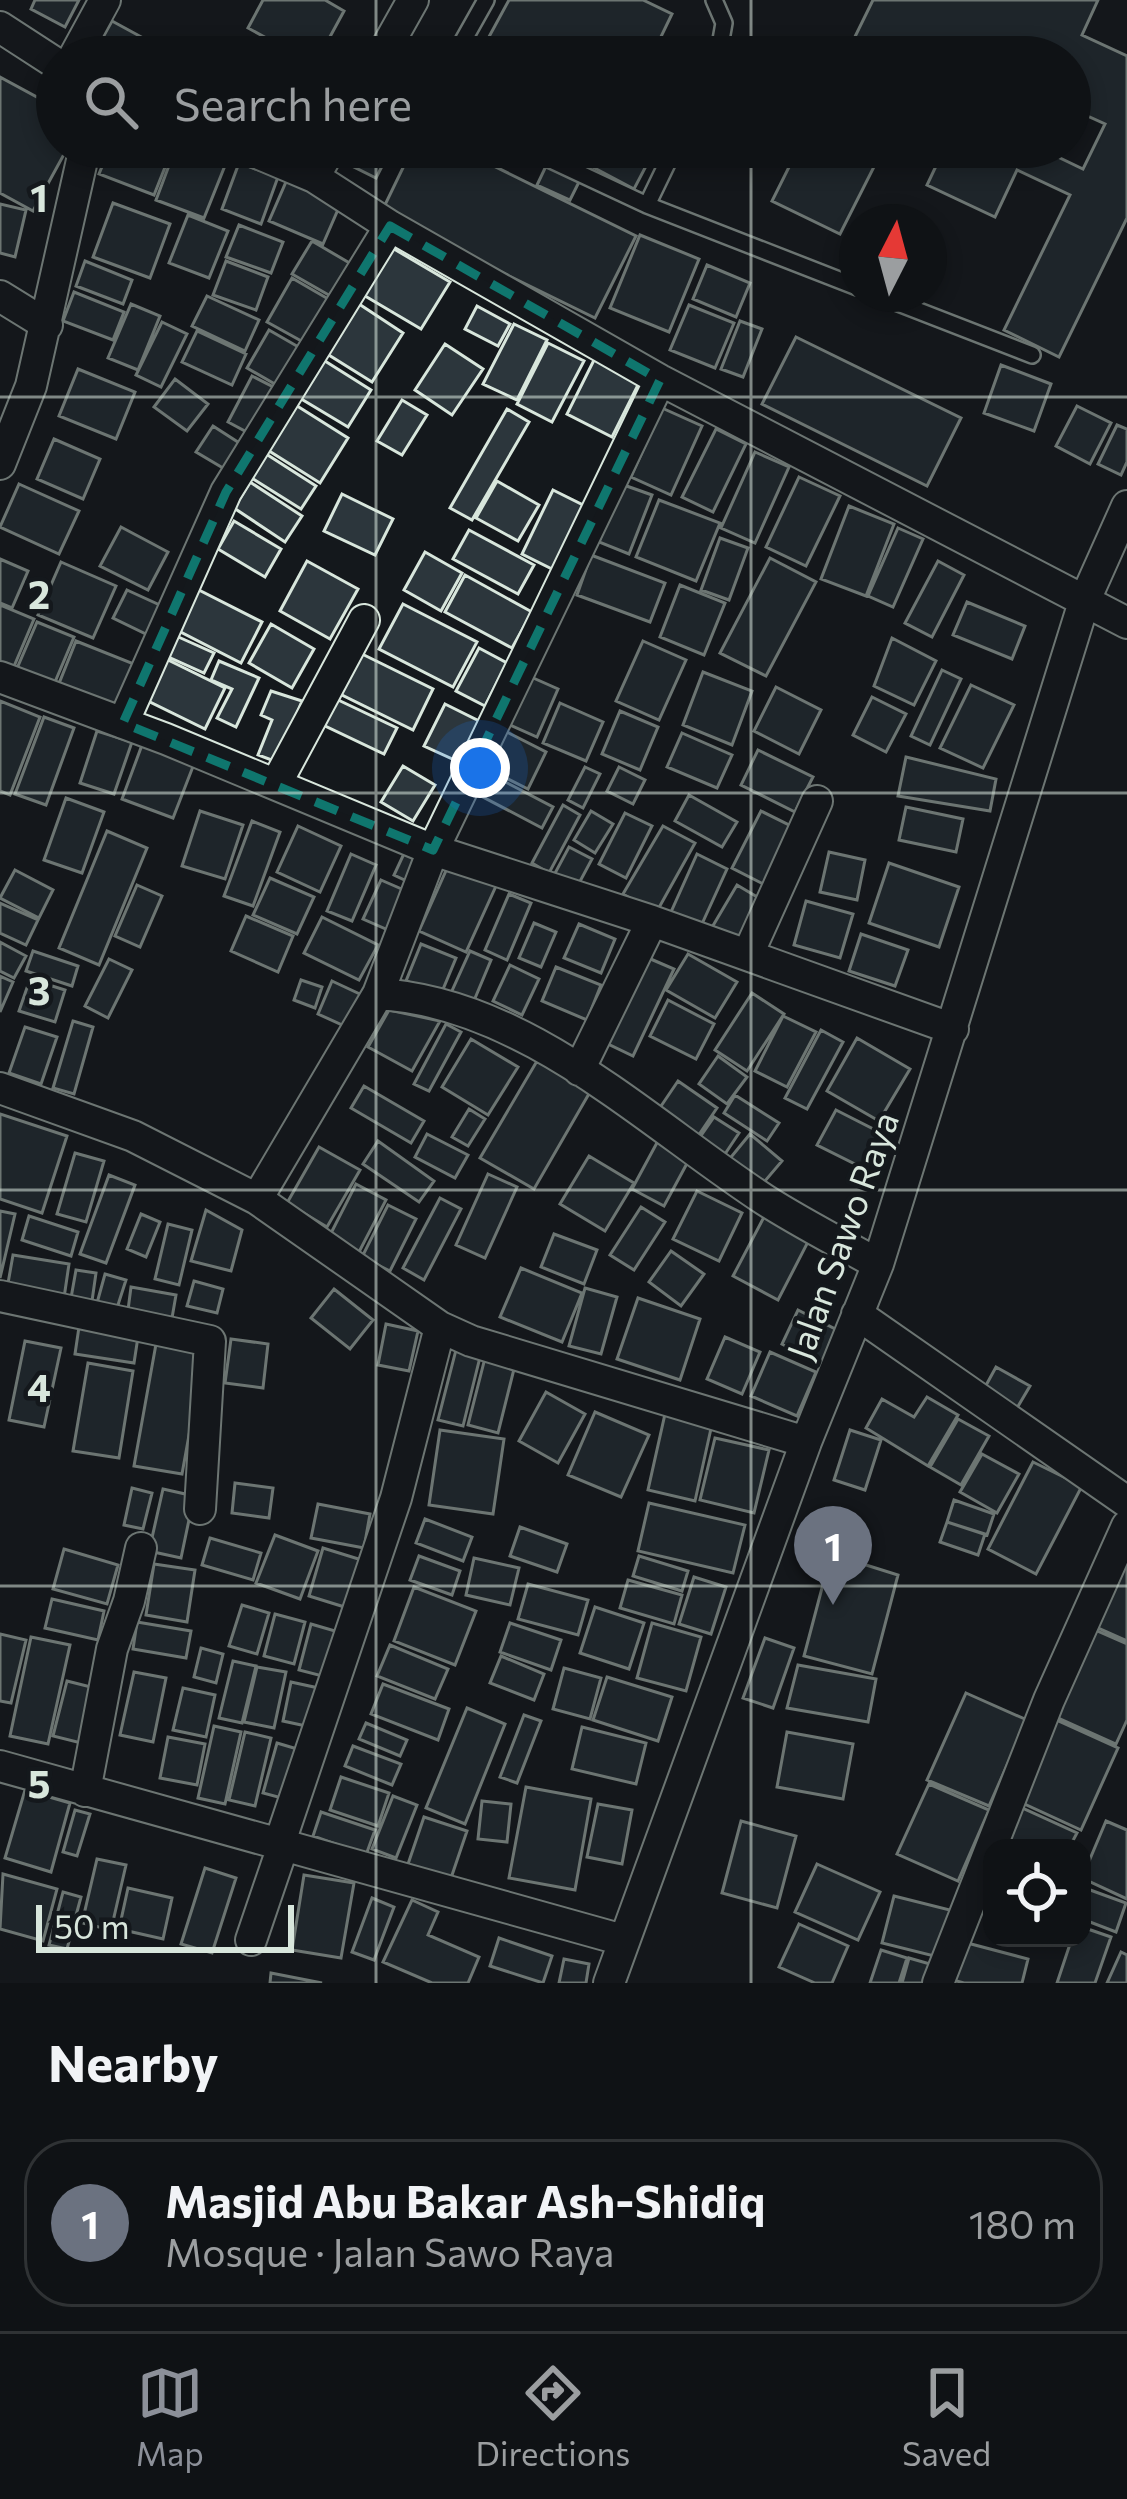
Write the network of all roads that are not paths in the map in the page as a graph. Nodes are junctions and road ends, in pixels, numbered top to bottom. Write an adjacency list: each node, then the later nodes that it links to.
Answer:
1 (105, 0): 6 (street)
2 (413, 0): 7 (street)
3 (486, 0): 8 (lane)
4 (715, 0): 9 (lane)
5 (0, 27): 10 (street)
6 (85, 36)
7 (393, 36)
8 (466, 36)
9 (722, 36)
10 (36, 50)
11 (81, 168): 22 (street)
12 (293, 168): 16 (street)
13 (319, 168): 16 (street)
14 (568, 168): 17 (lane)
15 (665, 168): 17 (lane)
16 (314, 177): 18 (street)
17 (647, 205): 19 (lane)
18 (390, 226): 24 (street); 31 (street)
19 (839, 280)
20 (0, 296): 22 (street)
21 (921, 312): 23 (lane)
22 (47, 325): 25 (street)
23 (1032, 355)
24 (660, 380): 27 (street); 34 (street)
25 (0, 464)
26 (1127, 506): 27 (street, Jalan Sawo Raya)
27 (1084, 602): 29 (street); 38 (street, Jalan Sawo Raya)
28 (364, 620): 32 (street)
29 (1127, 623)
30 (0, 677): 31 (street)
31 (123, 723): 32 (street)
32 (276, 784): 34 (street)
33 (817, 801): 36 (street)
34 (433, 850): 35 (street); 37 (street)
35 (652, 921): 36 (street); 39 (street)
36 (748, 954): 38 (street)
37 (378, 994): 39 (street); 41 (street)
38 (952, 1029): 42 (street, Jalan Sawo Raya)
39 (579, 1070): 42 (street)
40 (0, 1088): 41 (street)
41 (257, 1199): 45 (street)
42 (878, 1264): 44 (street, Jalan Sawo Raya)
43 (0, 1296): 48 (street)
44 (857, 1314): 46 (street, Jalan Sawo Raya); 47 (street)
45 (440, 1327): 46 (street); 53 (street)
46 (806, 1442): 55 (street, Jalan Sawo Raya)
47 (1127, 1502)
48 (200, 1508)
49 (1127, 1526): 57 (street)
50 (141, 1548): 52 (street)
51 (0, 1766): 52 (street)
52 (86, 1791): 53 (street)
53 (281, 1845): 54 (street); 55 (street)
54 (251, 1940)
55 (623, 1940): 56 (street, Jalan Sawo Raya)
56 (609, 1983)
57 (938, 1983)

